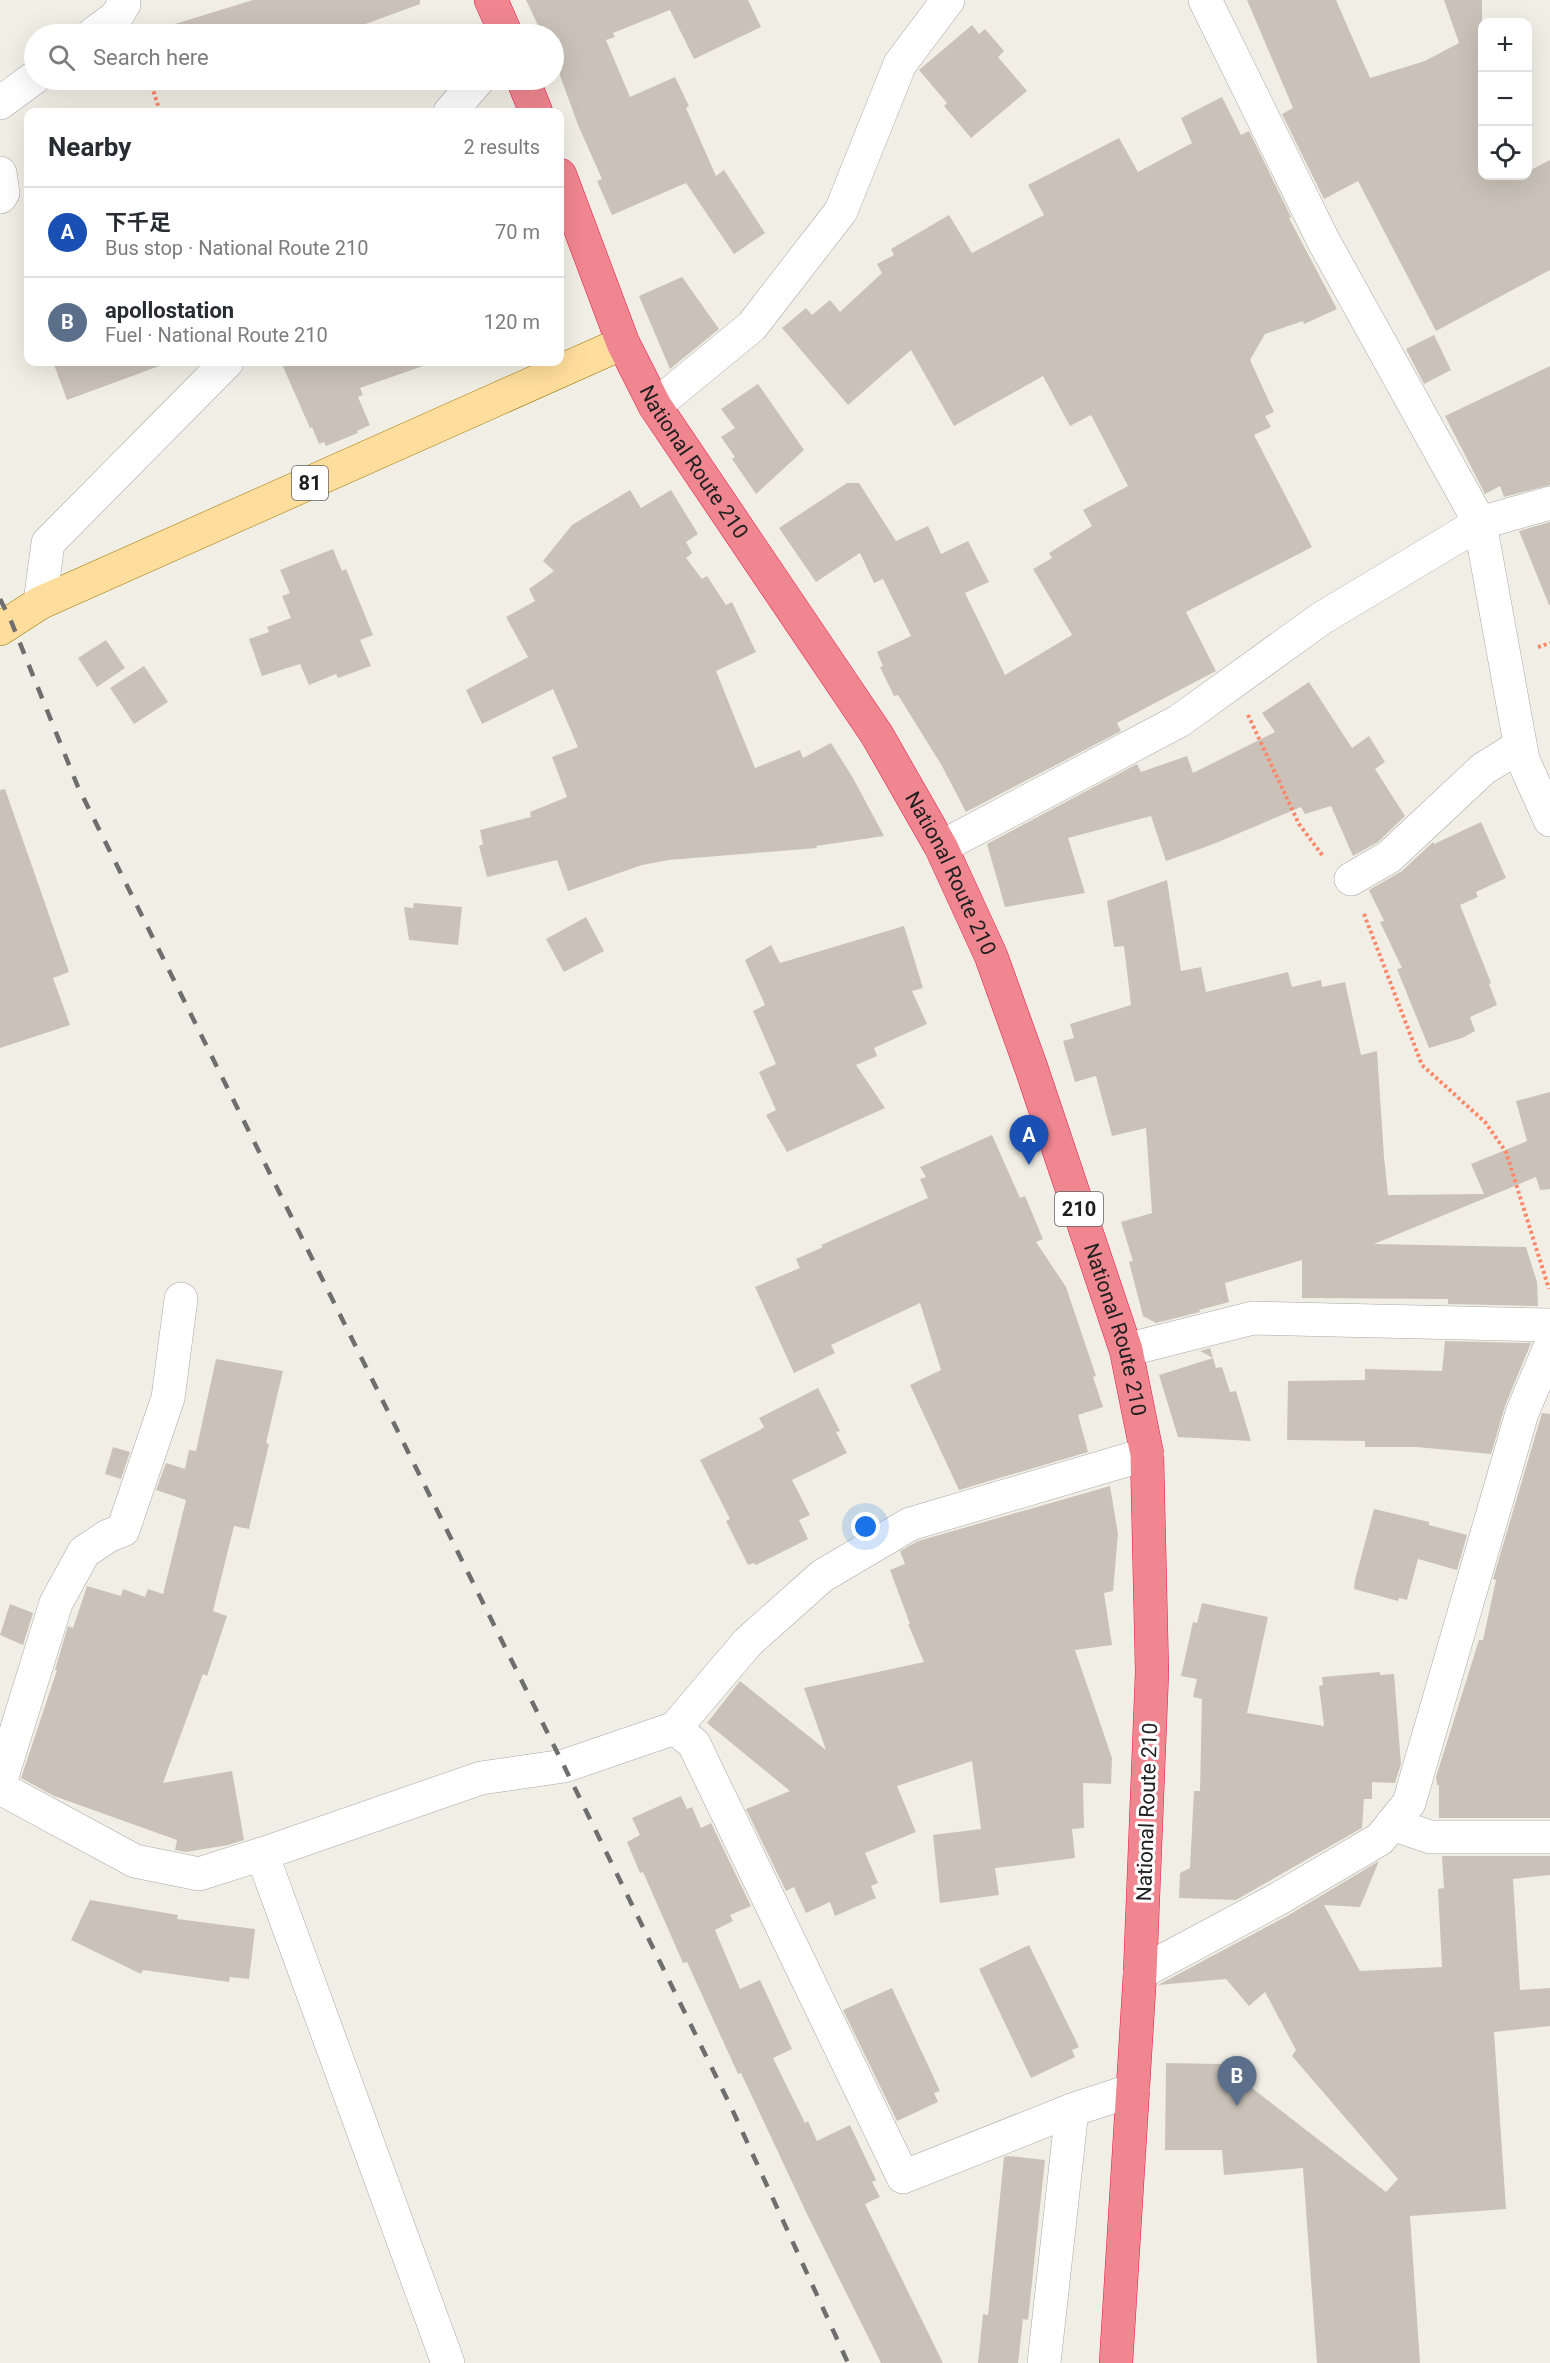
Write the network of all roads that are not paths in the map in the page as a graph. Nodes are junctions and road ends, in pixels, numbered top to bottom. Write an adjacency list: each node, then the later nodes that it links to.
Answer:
1 (123, 0): 5 (street)
2 (491, 0): 6 (highway)
3 (948, 0): 18 (street)
4 (1205, 0): 20 (street)
5 (107, 24)
6 (502, 24)
7 (24, 85): 10 (street)
8 (469, 90): 11 (street)
9 (527, 90): 12 (highway)
10 (0, 103)
11 (454, 108)
12 (534, 108)
13 (0, 173): 15 (street)
14 (564, 186): 16 (highway, National Route 210 / 210)
15 (0, 197)
16 (623, 343): 18 (highway, National Route 210 / 210); 21 (main road, 81)
17 (223, 366): 21 (street)
18 (655, 406): 25 (highway, National Route 210 / 210)
19 (1550, 503): 20 (street)
20 (1480, 523): 23 (street); 25 (street)
21 (40, 603): 22 (main road, 81)
22 (0, 629)
23 (1520, 746): 24 (street); 26 (street)
24 (1550, 820)
25 (941, 847): 30 (highway, National Route 210 / 210)
26 (1350, 879)
27 (180, 1299): 33 (street)
28 (1550, 1325): 30 (street)
29 (1550, 1347): 35 (street)
30 (1126, 1350): 31 (highway, National Route 210 / 210)
31 (1147, 1454): 32 (street); 38 (highway, National Route 210 / 210)
32 (675, 1728): 37 (street); 40 (street)
33 (0, 1783)
34 (0, 1788): 37 (street)
35 (1392, 1824): 36 (street); 38 (street)
36 (1550, 1837)
37 (262, 1854): 41 (street)
38 (1140, 1973): 39 (highway, National Route 210 / 210)
39 (1133, 2090): 40 (street); 43 (highway, National Route 210 / 210)
40 (1072, 2110): 42 (street)
41 (448, 2363)
42 (1044, 2363)
43 (1116, 2363)

